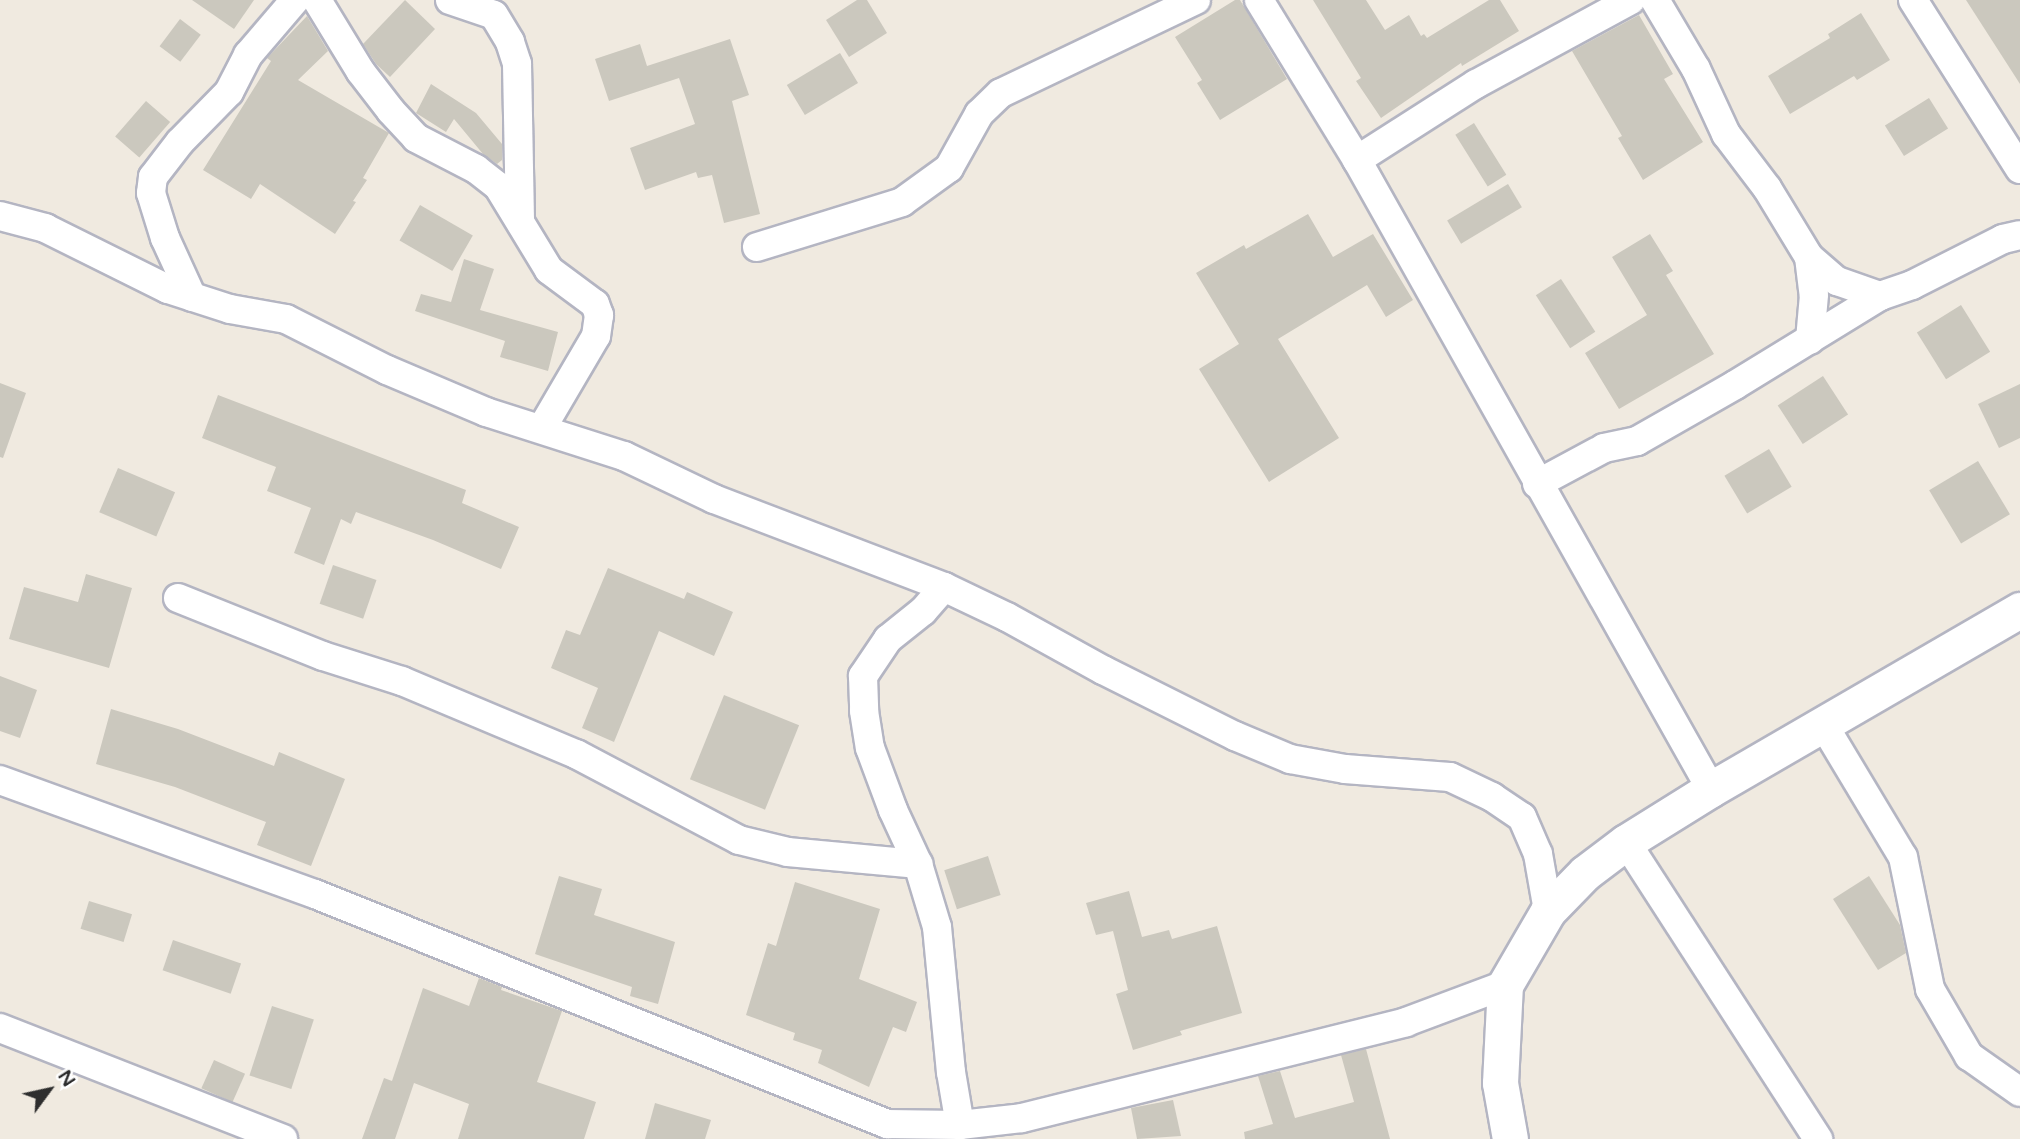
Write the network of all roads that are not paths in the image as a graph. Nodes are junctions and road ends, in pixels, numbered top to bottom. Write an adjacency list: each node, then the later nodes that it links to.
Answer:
1 (295, 0): 17 (street)
2 (317, 0): 12 (street)
3 (450, 0): 12 (street)
4 (1196, 0): 14 (street)
5 (1259, 0): 9 (street)
6 (1631, 0): 9 (street)
7 (1655, 0): 15 (street)
8 (1913, 0): 10 (street)
9 (1357, 160): 20 (street)
10 (2020, 169)
11 (0, 216): 17 (street)
12 (520, 222): 19 (street)
13 (2020, 235): 16 (street)
14 (757, 247)
15 (1809, 257): 16 (street); 18 (street)
16 (1880, 296): 18 (street)
17 (192, 297): 19 (street)
18 (1810, 340): 20 (street)
19 (542, 428): 21 (street)
20 (1537, 484): 26 (street)
21 (944, 587): 28 (street); 29 (street)
22 (178, 598): 28 (street)
23 (2020, 610): 24 (street)
24 (1822, 724): 26 (street); 32 (street)
25 (0, 780): 33 (street)
26 (1711, 789): 27 (street)
27 (1626, 842): 29 (street); 37 (street)
28 (918, 864): 33 (street)
29 (1548, 911): 30 (street)
30 (1505, 985): 34 (street); 36 (street)
31 (0, 1028): 35 (street)
32 (2020, 1092)
33 (960, 1125): 34 (street)
34 (1022, 1128)
35 (283, 1139)
36 (1510, 1139)
37 (1818, 1139)

